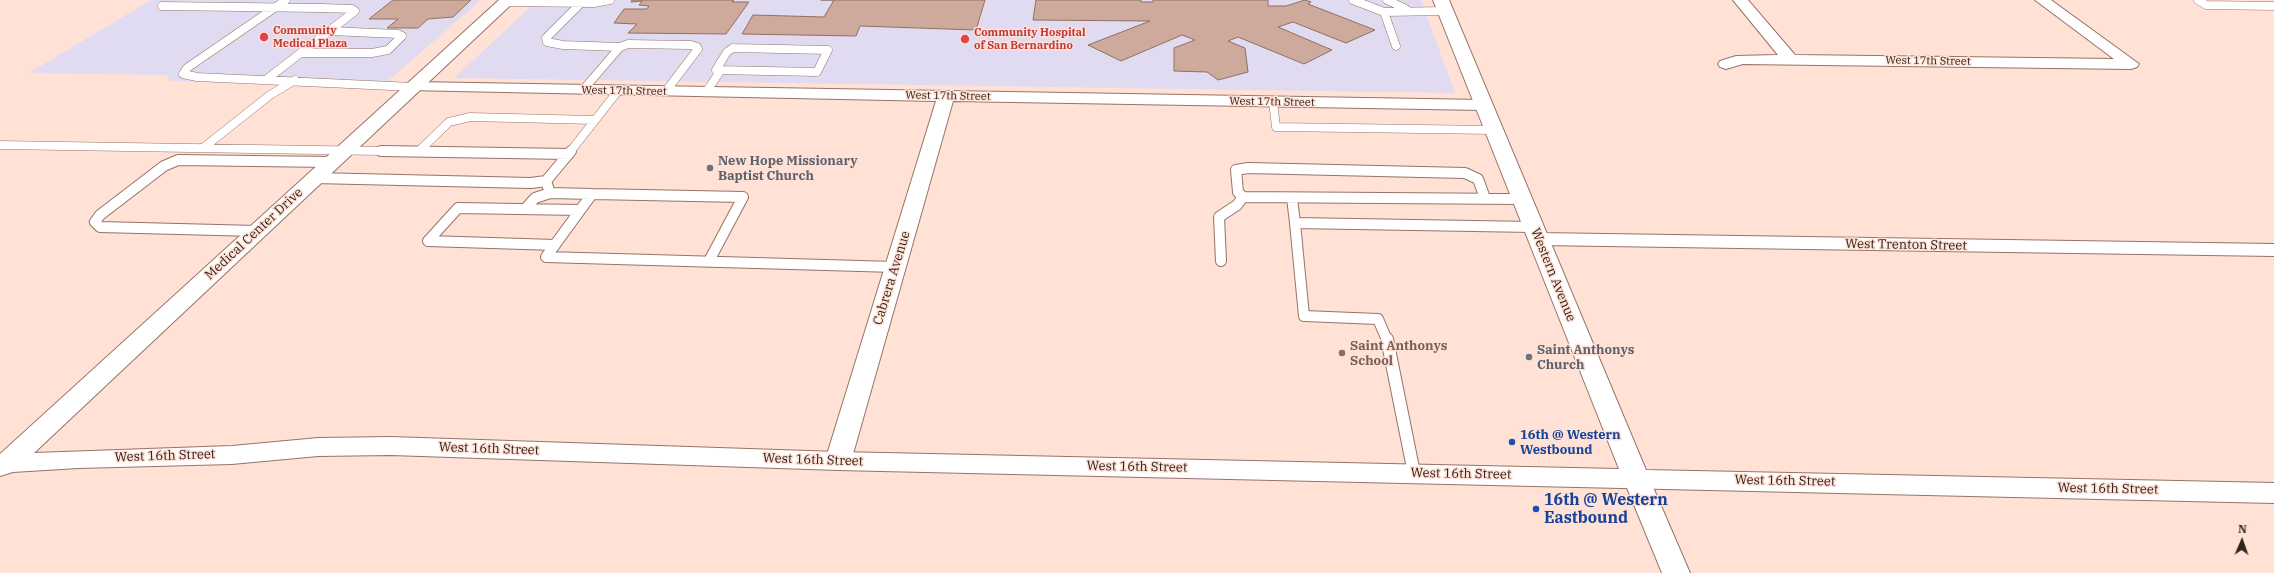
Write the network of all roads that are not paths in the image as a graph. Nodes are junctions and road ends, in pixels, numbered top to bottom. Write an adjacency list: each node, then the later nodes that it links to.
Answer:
1 (286, 0): 13 (lane)
2 (610, 0): 9 (lane)
3 (1353, 0): 14 (lane)
4 (1387, 0): 15 (lane)
5 (1740, 0): 20 (street)
6 (2042, 0): 20 (street, West 17th Street)
7 (2198, 0): 12 (lane)
8 (507, 1): 9 (lane); 25 (street, Medical Center Drive)
9 (583, 1): 18 (lane)
10 (162, 6): 13 (lane)
11 (1443, 6): 15 (lane); 32 (street, Western Avenue)
12 (2274, 6)
13 (275, 7): 16 (lane); 23 (lane)
14 (1384, 12): 15 (lane); 17 (lane)
15 (1418, 12)
16 (330, 31): 19 (lane); 19 (lane)
17 (1396, 46)
18 (620, 47): 26 (lane); 28 (lane)
19 (302, 53): 23 (lane)
20 (1790, 59): 21 (street, West 17th Street)
21 (1726, 64)
22 (721, 70): 22 (lane); 29 (lane)
23 (267, 79): 24 (lane)
24 (295, 80): 25 (lane); 36 (lane)
25 (412, 87): 26 (street, West 17th Street); 39 (street, Medical Center Drive)
26 (583, 90): 27 (street, West 17th Street)
27 (618, 91): 28 (street, West 17th Street); 33 (lane)
28 (666, 91): 29 (street, West 17th Street)
29 (706, 92): 30 (street, West 17th Street)
30 (946, 96): 31 (street, West 17th Street); 57 (street, Cabrera Avenue)
31 (1273, 102): 32 (street, West 17th Street); 34 (lane)
32 (1484, 105): 34 (street, Western Avenue)
33 (595, 120): 37 (lane); 38 (lane)
34 (1494, 130): 47 (street, Western Avenue)
35 (0, 145): 36 (lane)
36 (203, 148): 39 (lane)
37 (419, 151): 38 (lane); 39 (lane)
38 (569, 154): 41 (lane)
39 (338, 156): 40 (street, Medical Center Drive); 51 (lane)
40 (314, 178): 41 (lane); 51 (street, Medical Center Drive)
41 (546, 180): 42 (lane)
42 (550, 193): 43 (lane); 48 (lane)
43 (592, 194): 49 (lane); 55 (lane)
44 (1243, 197): 45 (lane); 46 (lane); 56 (lane)
45 (1292, 198): 46 (lane); 50 (lane)
46 (1485, 198): 47 (lane)
47 (1522, 199): 52 (street, Western Avenue)
48 (525, 209): 49 (lane); 53 (lane)
49 (580, 210): 53 (lane)
50 (1295, 223): 52 (lane); 60 (lane)
51 (257, 231): 59 (street, Medical Center Drive)
52 (1536, 233): 54 (street, West Trenton Street); 61 (street, Western Avenue)
53 (555, 245): 55 (lane)
54 (2274, 250)
55 (709, 261): 57 (lane)
56 (1221, 261)
57 (895, 267): 58 (street, Cabrera Avenue)
58 (838, 461): 59 (street, West 16th Street); 60 (street, West 16th Street)
59 (2, 466)
60 (1414, 473): 61 (street, West 16th Street)
61 (1636, 478): 62 (street, West 16th Street); 63 (street, Western Avenue)
62 (2274, 494)
63 (1676, 573)

